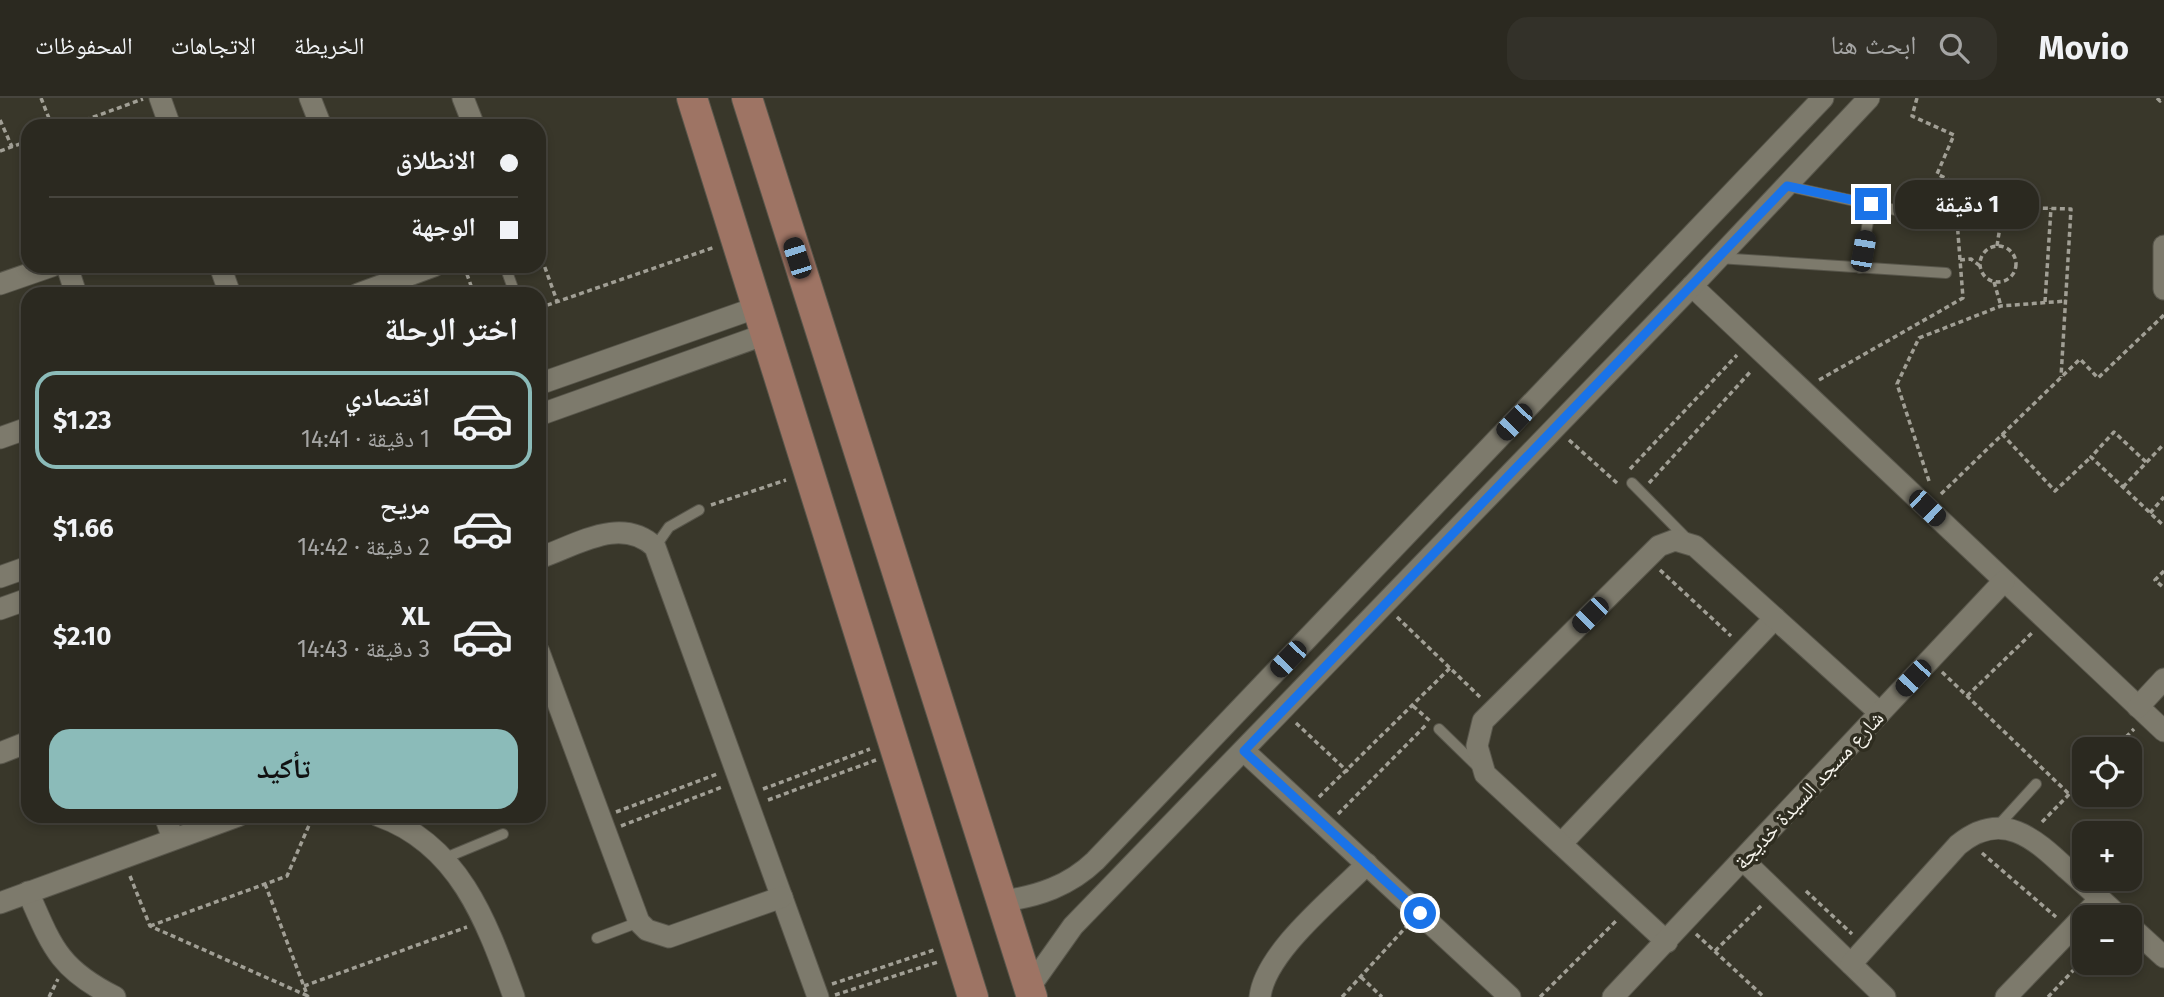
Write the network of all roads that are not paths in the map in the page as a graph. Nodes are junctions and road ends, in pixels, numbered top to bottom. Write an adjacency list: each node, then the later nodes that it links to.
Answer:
1 (160, 98): 8 (street)
2 (310, 98): 9 (street)
3 (463, 98): 10 (street)
4 (692, 98): 26 (street)
5 (747, 98): 67 (street)
6 (1823, 98): 11 (street)
7 (1869, 98): 13 (street)
8 (168, 119)
9 (318, 119)
10 (471, 119)
11 (1770, 153): 12 (street); 13 (street)
12 (1753, 171): 13 (street); 51 (street)
13 (1788, 184): 14 (lane); 17 (street)
14 (1871, 204): 15 (lane); 18 (lane)
15 (1936, 219)
16 (2164, 246): 25 (street)
17 (1718, 258): 18 (lane); 24 (street)
18 (1860, 268): 21 (lane)
19 (33, 273): 23 (street)
20 (393, 273): 22 (street)
21 (1946, 273)
22 (376, 276)
23 (0, 285)
24 (1692, 286): 38 (street); 48 (street)
25 (2164, 289)
26 (762, 320): 27 (street); 28 (street); 80 (street)
27 (546, 382)
28 (546, 412)
29 (21, 430): 30 (street)
30 (0, 438)
31 (1637, 487): 33 (lane)
32 (699, 509): 34 (lane)
33 (1695, 546): 41 (street); 50 (street)
34 (655, 547): 35 (street); 65 (street)
35 (546, 555)
36 (21, 570): 37 (street)
37 (0, 577)
38 (2004, 581): 44 (street, شارع مسجد السيدة خديجة); 45 (street)
39 (21, 602): 40 (street)
40 (0, 609)
41 (1775, 618): 44 (street); 60 (street)
42 (546, 671): 70 (street)
43 (2164, 680): 45 (street)
44 (1881, 713): 62 (street, شارع مسجد السيدة خديجة)
45 (2154, 719)
46 (1439, 729): 50 (lane)
47 (21, 745): 49 (street)
48 (1244, 751): 53 (street); 63 (street)
49 (0, 753)
50 (1485, 774): 60 (street)
51 (1175, 778): 53 (street); 67 (street)
52 (2036, 784): 57 (lane)
53 (1198, 799): 76 (street)
54 (167, 823): 59 (street)
55 (218, 823): 59 (street)
56 (392, 823): 61 (street)
57 (1996, 828): 66 (street); 75 (street)
58 (503, 834): 61 (lane)
59 (173, 839): 64 (street)
60 (1561, 844): 73 (street)
61 (445, 858): 78 (street)
62 (1743, 860): 73 (street, شارع مسجد السيدة خديجة); 75 (street)
63 (1367, 864): 81 (street); 82 (street)
64 (28, 892): 68 (street); 79 (street)
65 (782, 897): 70 (street); 77 (street)
66 (2100, 899): 69 (street); 85 (street)
67 (1004, 901): 76 (street)
68 (0, 903)
69 (2107, 905)
70 (639, 922): 72 (lane)
71 (2142, 937): 74 (street)
72 (597, 938)
73 (1667, 942): 83 (street, شارع مسجد السيدة خديجة)
74 (2164, 957)
75 (1851, 964): 84 (street)
76 (1030, 992)
77 (821, 994)
78 (512, 996)
79 (115, 997)
80 (973, 997)
81 (1260, 997)
82 (1510, 997)
83 (1614, 997)
84 (1885, 997)
85 (2006, 997)

